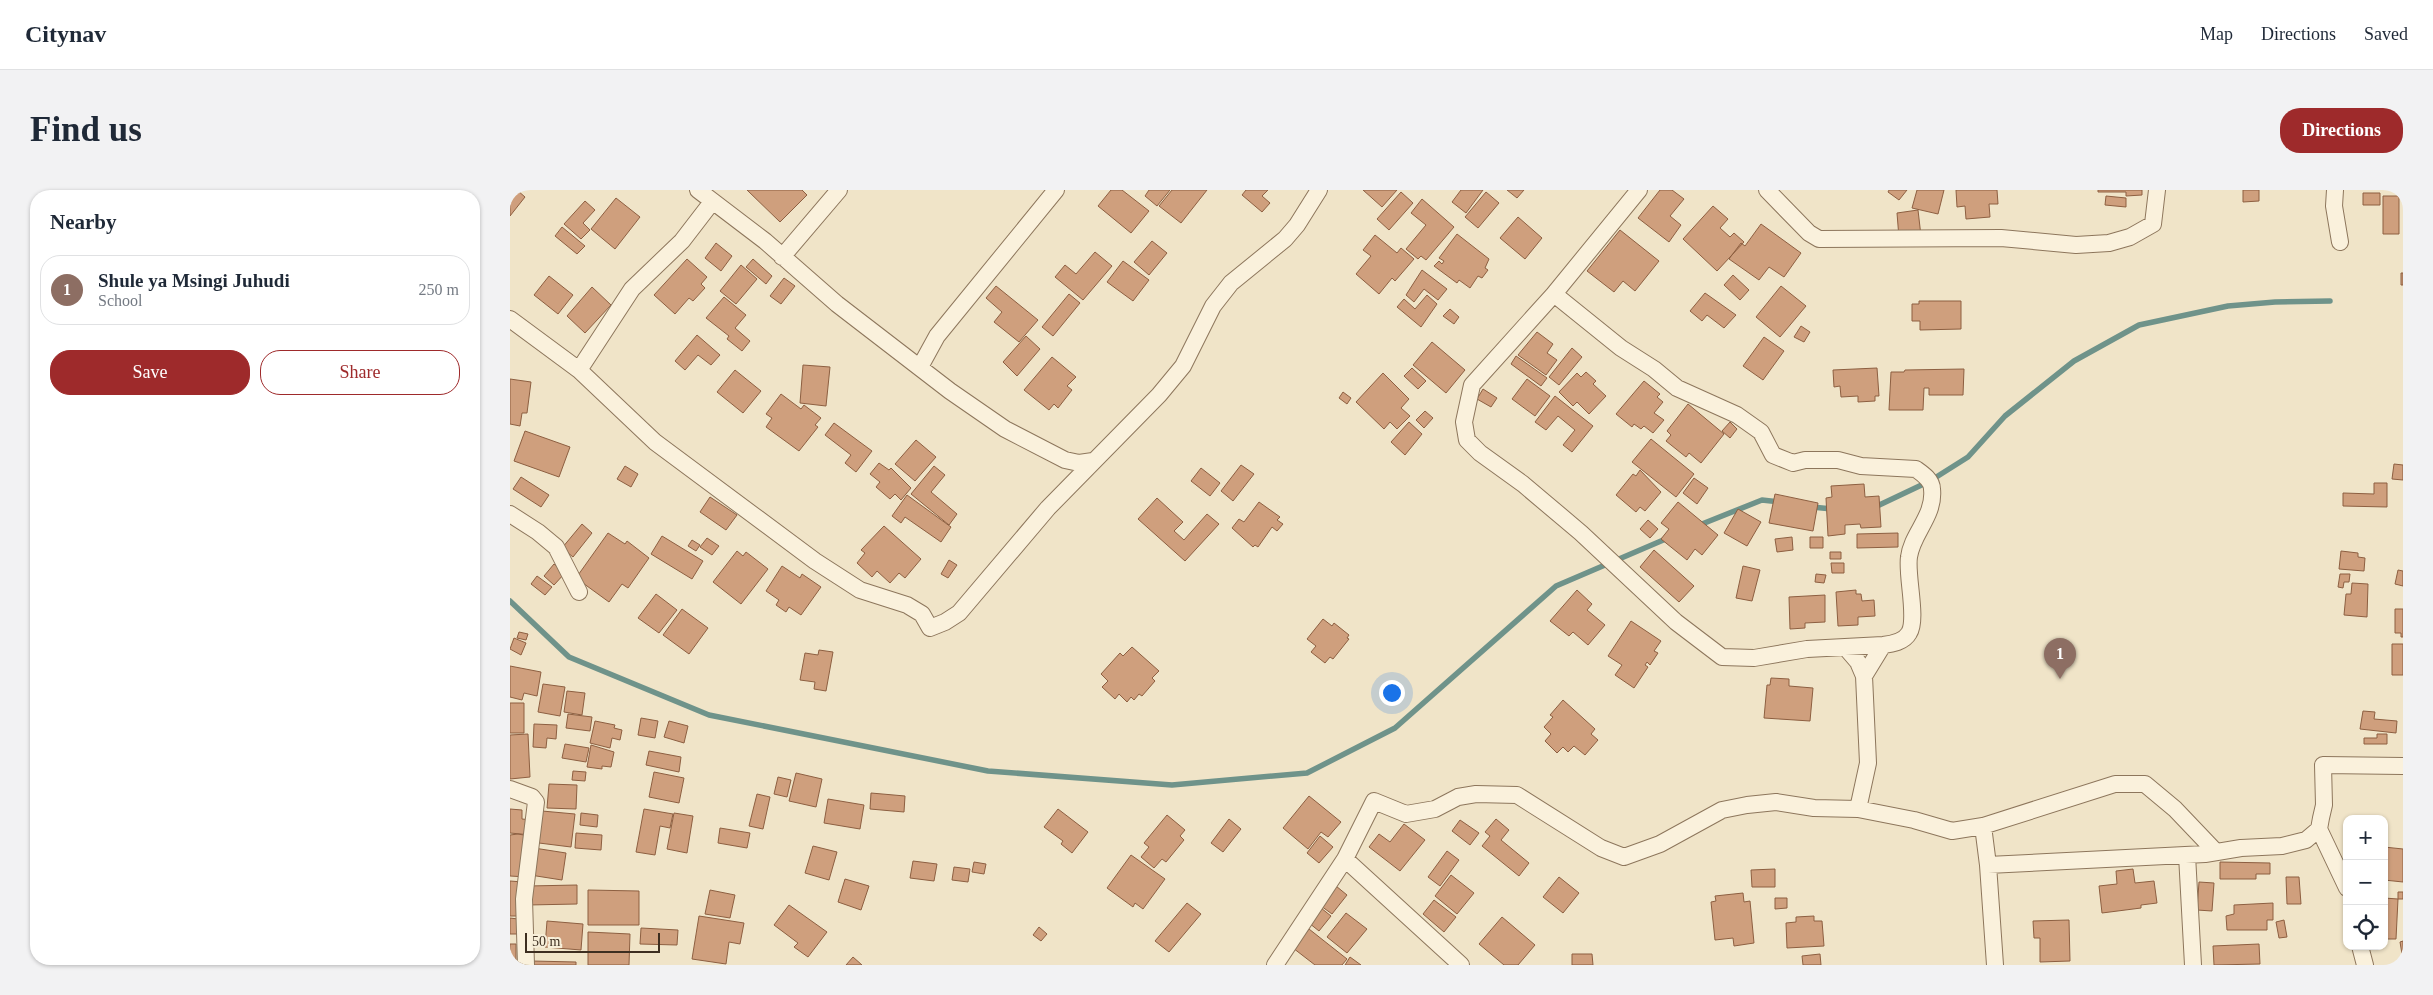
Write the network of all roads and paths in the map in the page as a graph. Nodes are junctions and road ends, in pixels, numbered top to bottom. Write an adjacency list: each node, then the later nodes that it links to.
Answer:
1 (698, 190): 9 (street)
2 (839, 190): 11 (street)
3 (1056, 190): 14 (street)
4 (1319, 190): 16 (street)
5 (1639, 190): 12 (street)
6 (1767, 190): 7 (street)
7 (2157, 190)
8 (2336, 190): 10 (street)
9 (712, 202): 11 (street); 15 (street)
10 (2340, 242)
11 (782, 257): 14 (street)
12 (1554, 294): 19 (street); 20 (street)
13 (510, 319): 15 (street)
14 (920, 367): 16 (street)
15 (579, 370): 16 (street)
16 (1093, 461)
17 (510, 514): 18 (street)
18 (579, 592)
19 (1883, 646): 20 (street); 21 (street)
20 (1846, 648): 21 (street)
21 (1864, 676): 24 (street)
22 (2403, 766): 26 (street)
23 (510, 790): 33 (street)
24 (1858, 809): 25 (street); 29 (street)
25 (1983, 826): 27 (street); 30 (street)
26 (2319, 829): 27 (street); 31 (street)
27 (2216, 852): 28 (street)
28 (2187, 855): 30 (street); 37 (street)
29 (1344, 859): 34 (street); 35 (street)
30 (1988, 865): 36 (street)
31 (2343, 880)
32 (2361, 950): 38 (street)
33 (526, 965)
34 (1275, 965)
35 (1461, 965)
36 (1995, 965)
37 (2193, 965)
38 (2365, 965)

